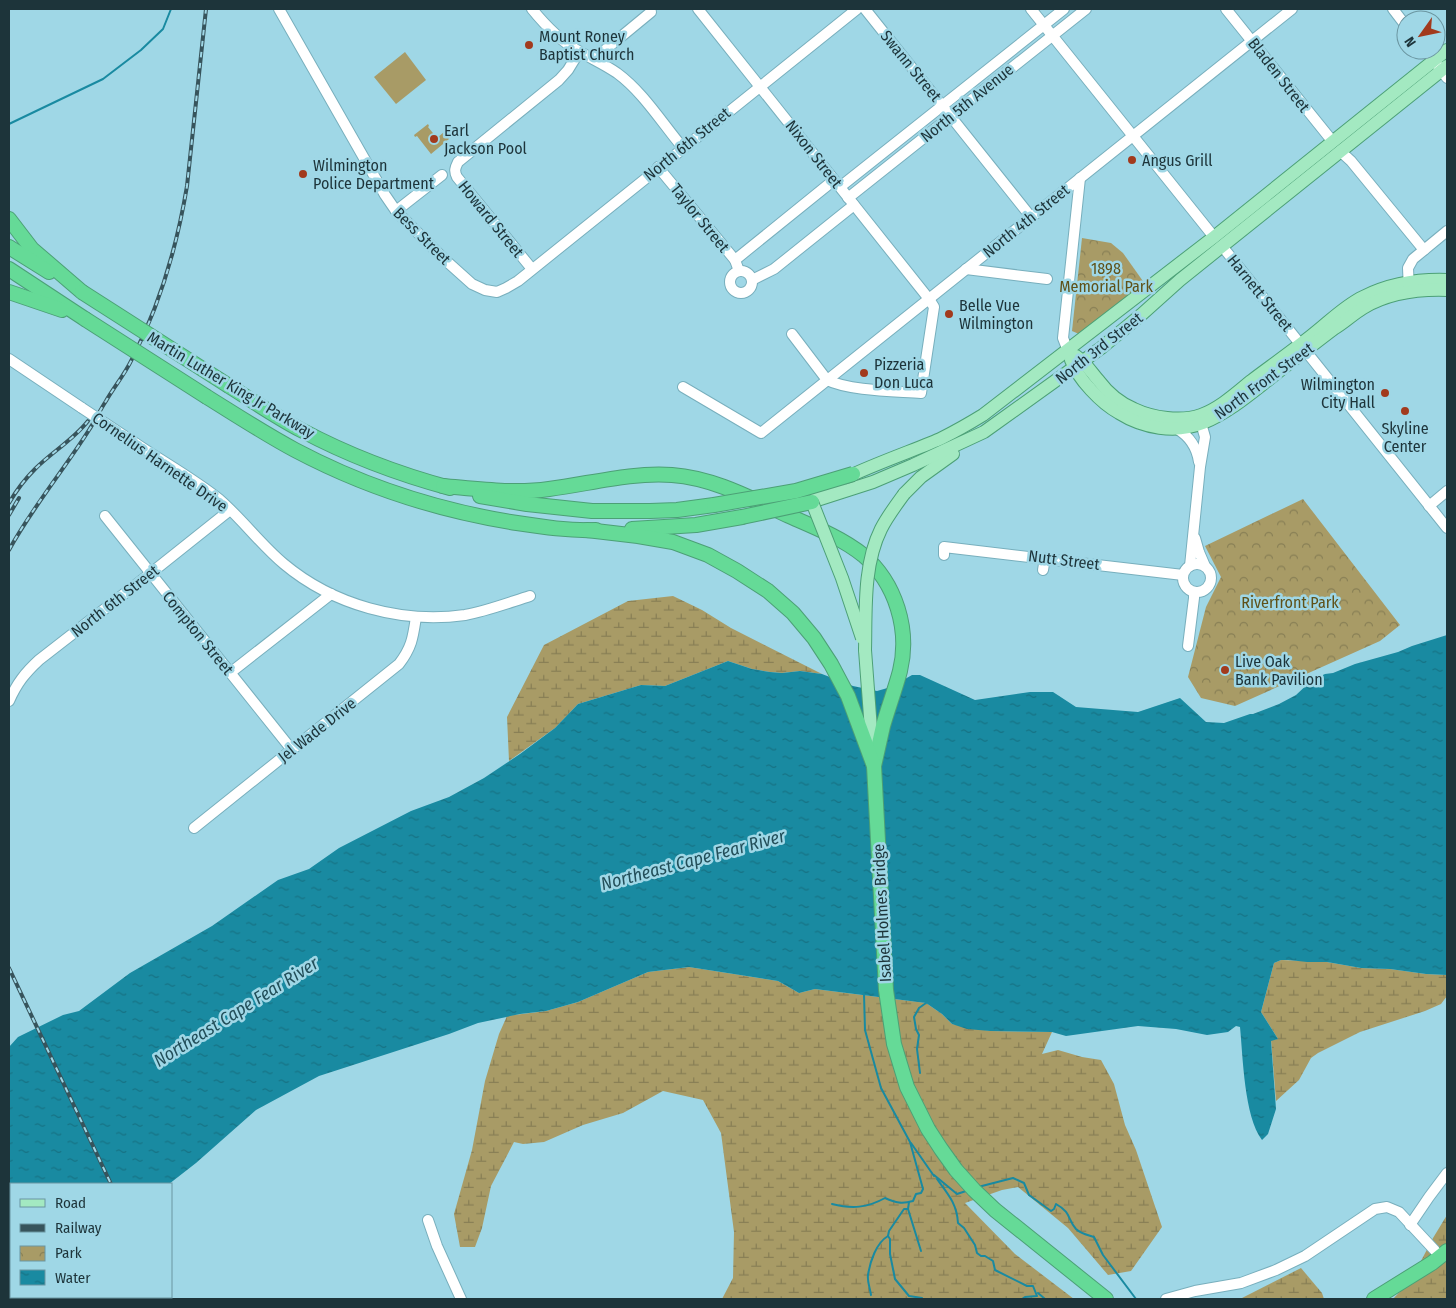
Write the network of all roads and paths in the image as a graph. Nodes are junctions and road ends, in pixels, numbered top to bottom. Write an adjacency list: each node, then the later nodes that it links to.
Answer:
1 (279, 9): 30 (street, Bess Street)
2 (532, 9): 16 (street)
3 (698, 9): 19 (street, Nixon Street)
4 (857, 9): 19 (street, North 6th Street)
5 (865, 9): 20 (street, Swann Street)
6 (1031, 9): 12 (street, Harnett Street)
7 (1064, 9): 12 (street, North 5th Avenue)
8 (1086, 9): 13 (street, North 5th Avenue)
9 (1226, 9): 14 (street, Bladen Street)
10 (1292, 9): 14 (street, North 4th Street)
11 (651, 12): 17 (street)
12 (1044, 25): 13 (street, Harnett Street); 20 (street, North 5th Avenue)
13 (1052, 35): 21 (street, North 5th Avenue); 22 (street, Harnett Street)
14 (1252, 41): 22 (street, North 4th Street); 23 (street, Bladen Street)
15 (1447, 50): 18 (main road, North 3rd Street)
16 (579, 52): 17 (street); 40 (street, Howard Street)
17 (594, 59): 24 (street)
18 (1443, 69): 23 (main road, North 3rd Street)
19 (760, 86): 24 (street, North 6th Street); 28 (street, Nixon Street)
20 (942, 106): 21 (street, Swann Street); 28 (street, North 5th Avenue)
21 (951, 117): 29 (street, North 5th Avenue); 31 (street, Swann Street)
22 (1133, 136): 27 (street, North 4th Street); 34 (street, Harnett Street)
23 (1336, 147): 34 (main road, North 3rd Street); 36 (street, Bladen Street)
24 (683, 148): 25 (street, North 6th Street)
25 (658, 167): 37 (street, Taylor Street); 40 (street, North 6th Street)
26 (442, 175): 30 (street)
27 (1080, 178): 31 (street, North 4th Street); 54 (street)
28 (837, 184): 29 (street, Nixon Street); 37 (street, North 5th Avenue)
29 (851, 201): 46 (street, North 5th Avenue); 50 (street, Nixon Street)
30 (396, 211): 44 (street, Bess Street)
31 (1031, 217): 38 (street, North 4th Street)
32 (9, 219): 49 (highway)
33 (1447, 231): 36 (street)
34 (1218, 241): 53 (street, Harnett Street); 54 (main road, North 3rd Street); 56 (main road, North 3rd Street)
35 (9, 247): 49 (highway, Martin Luther King Jr Parkway)
36 (1424, 250): 45 (street)
37 (735, 260): 41 (street, Taylor Street)
38 (966, 268): 42 (street); 50 (street, North 4th Street)
39 (9, 269): 51 (highway, Martin Luther King Jr Parkway)
40 (532, 269): 44 (street, North 6th Street)
41 (739, 271): 46 (street); 46 (street)
42 (1047, 279)
43 (1447, 280): 45 (main road, North Front Street)
44 (518, 281)
45 (1408, 287): 47 (main road, North Front Street); 53 (main road, North Front Street)
46 (754, 288)
47 (1447, 290)
48 (9, 292): 51 (highway)
49 (82, 292): 64 (highway, Martin Luther King Jr Parkway, bridge)
50 (930, 298): 57 (street, North 4th Street); 57 (street)
51 (85, 319): 71 (highway, Martin Luther King Jr Parkway, bridge)
52 (792, 334): 57 (street)
53 (1303, 347): 59 (main road, North Front Street); 67 (street, Harnett Street)
54 (1068, 350): 56 (main road, North Front Street); 63 (main road, North 3rd Street)
55 (9, 359): 68 (street, Cornelius Harnette Drive, bridge)
56 (1079, 365): 59 (main road, North Front Street); 60 (main road, North Front Street); 61 (main road, North 3rd Street)
57 (827, 380): 58 (street, North 4th Street)
58 (683, 387)
59 (1200, 420): 60 (main road, North Front Street); 62 (street)
60 (1177, 429): 62 (street)
61 (984, 432): 66 (main road, North 3rd Street); 85 (main road, bridge)
62 (1200, 467): 72 (street)
63 (853, 474): 64 (highway, Martin Luther King Jr Parkway, bridge); 66 (main road, bridge)
64 (443, 486): 89 (highway)
65 (1447, 492): 67 (street)
66 (812, 502): 71 (highway, Martin Luther King Jr Parkway, bridge); 85 (main road, Isabel Holmes Bridge, bridge)
67 (1429, 506): 70 (street, Harnett Street)
68 (230, 510): 78 (street, North 6th Street); 81 (street, Cornelius Harnette Drive)
69 (105, 516): 78 (street, Compton Street)
70 (1447, 528)
71 (587, 530): 89 (highway)
72 (1194, 532): 75 (street); 76 (street)
73 (944, 551): 74 (street, Nutt Street)
74 (1045, 558): 77 (street); 79 (street, Nutt Street)
75 (1190, 566): 76 (street); 79 (street)
76 (1205, 566): 80 (street)
77 (1043, 570)
78 (151, 573): 86 (street, Compton Street); 87 (street, North 6th Street)
79 (1183, 575): 80 (street)
80 (1194, 592): 84 (street)
81 (331, 594): 83 (street, Cornelius Harnette Drive); 86 (street)
82 (530, 596): 83 (street, Cornelius Harnette Drive)
83 (416, 617): 88 (street, Jel Wade Drive)
84 (1188, 646)
85 (865, 650): 89 (main road, Isabel Holmes Bridge)
86 (230, 673): 88 (street, Compton Street)
87 (9, 701)
88 (292, 750): 90 (street, Jel Wade Drive)
89 (874, 766): 96 (highway, Isabel Holmes Bridge)
90 (194, 828)
91 (1447, 1173): 93 (street)
92 (428, 1220): 95 (street)
93 (1410, 1225): 94 (street); 97 (street)
94 (1444, 1254): 98 (highway)
95 (461, 1299)
96 (1106, 1299)
97 (1166, 1299)
98 (1374, 1299)

